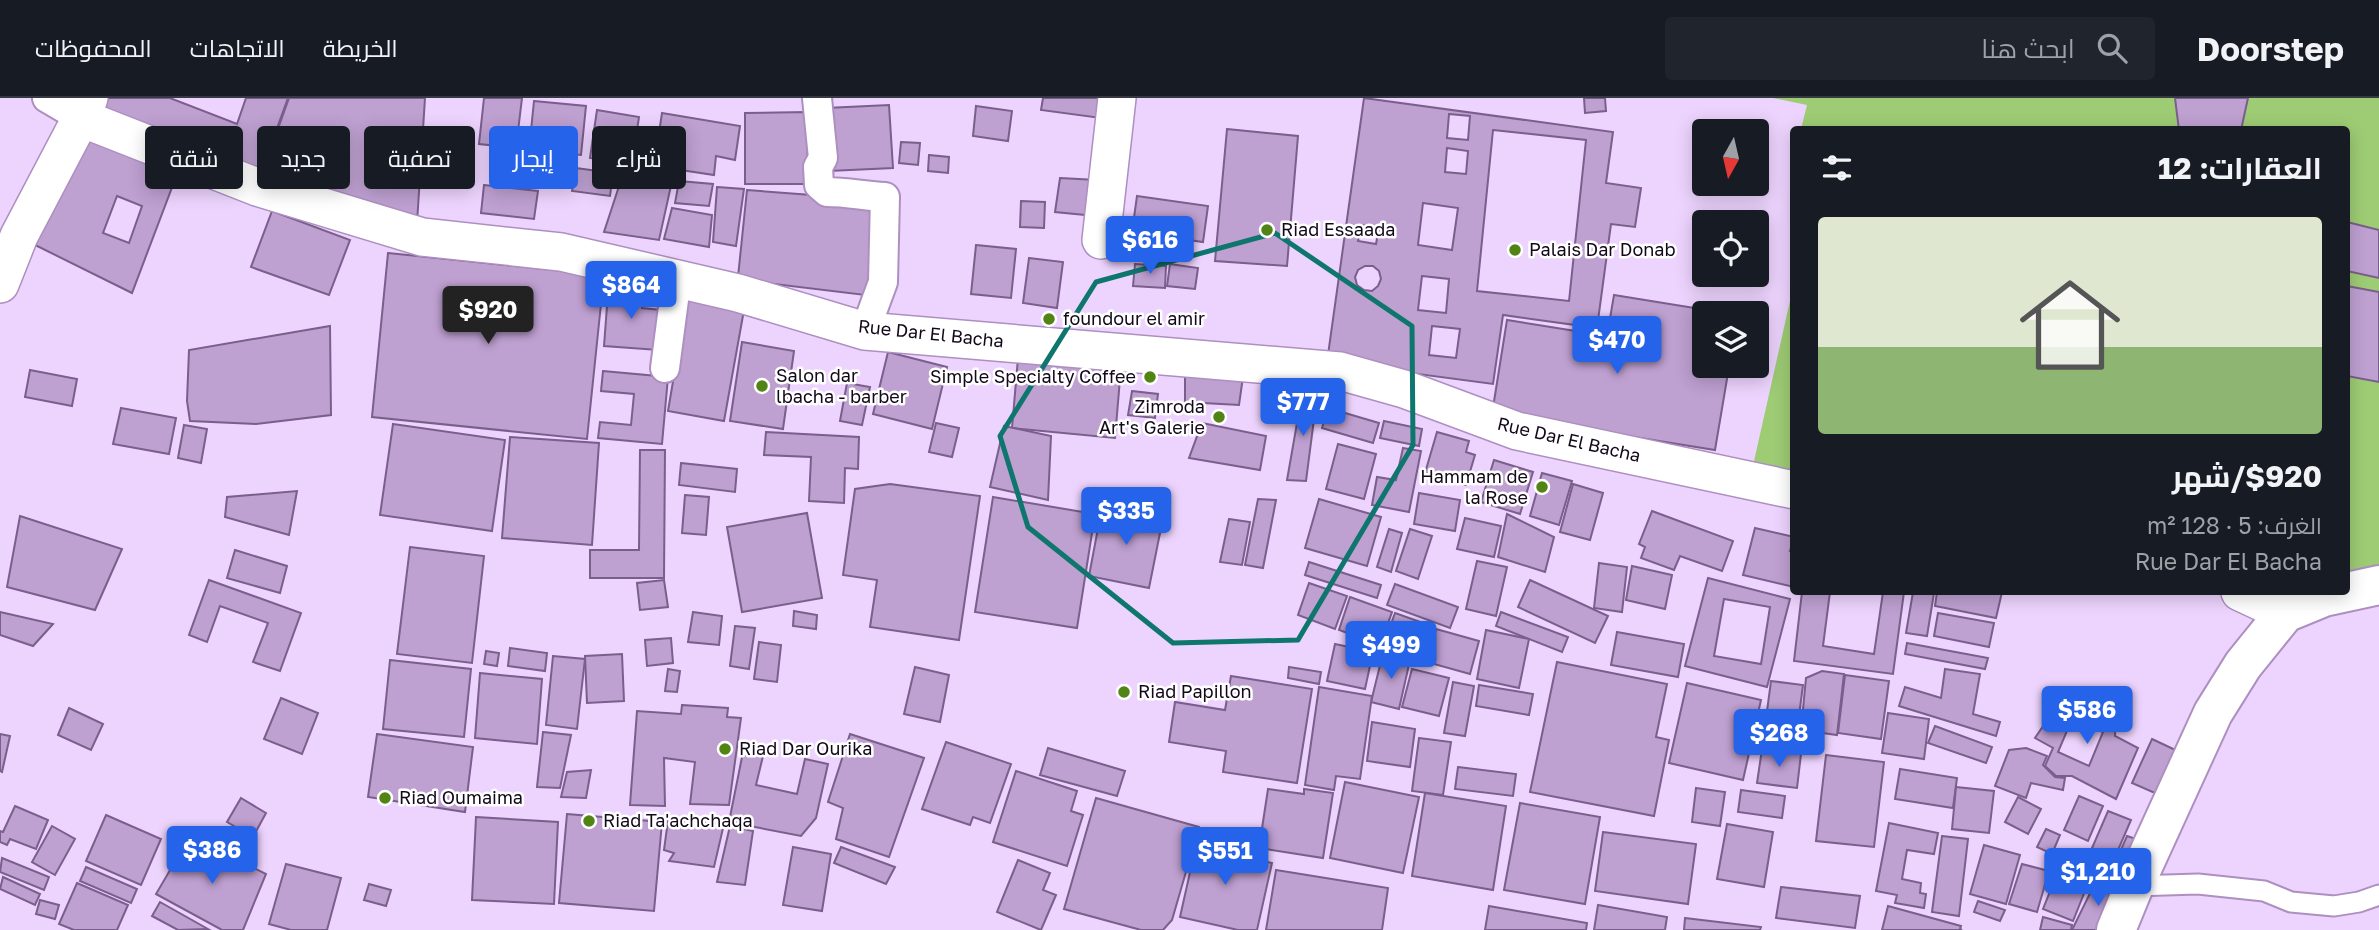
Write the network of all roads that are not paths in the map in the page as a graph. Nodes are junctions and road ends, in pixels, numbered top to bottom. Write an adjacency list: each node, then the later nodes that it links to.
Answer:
1 (47, 98): 4 (street)
2 (817, 98): 8 (street)
3 (1117, 98): 5 (street)
4 (85, 108): 6 (street, Rue Dar El Bacha); 7 (street)
5 (1101, 240)
6 (677, 277): 8 (street, Rue Dar El Bacha); 9 (street)
7 (0, 284)
8 (865, 331): 10 (street, Rue Dar El Bacha)
9 (665, 368)
10 (1790, 489)
11 (2379, 585): 12 (street)
12 (2350, 591)
13 (2246, 595): 15 (street)
14 (2333, 595): 15 (street)
15 (2285, 613): 16 (street)
16 (2134, 886): 17 (lane); 18 (street)
17 (2379, 895)
18 (2116, 930)

